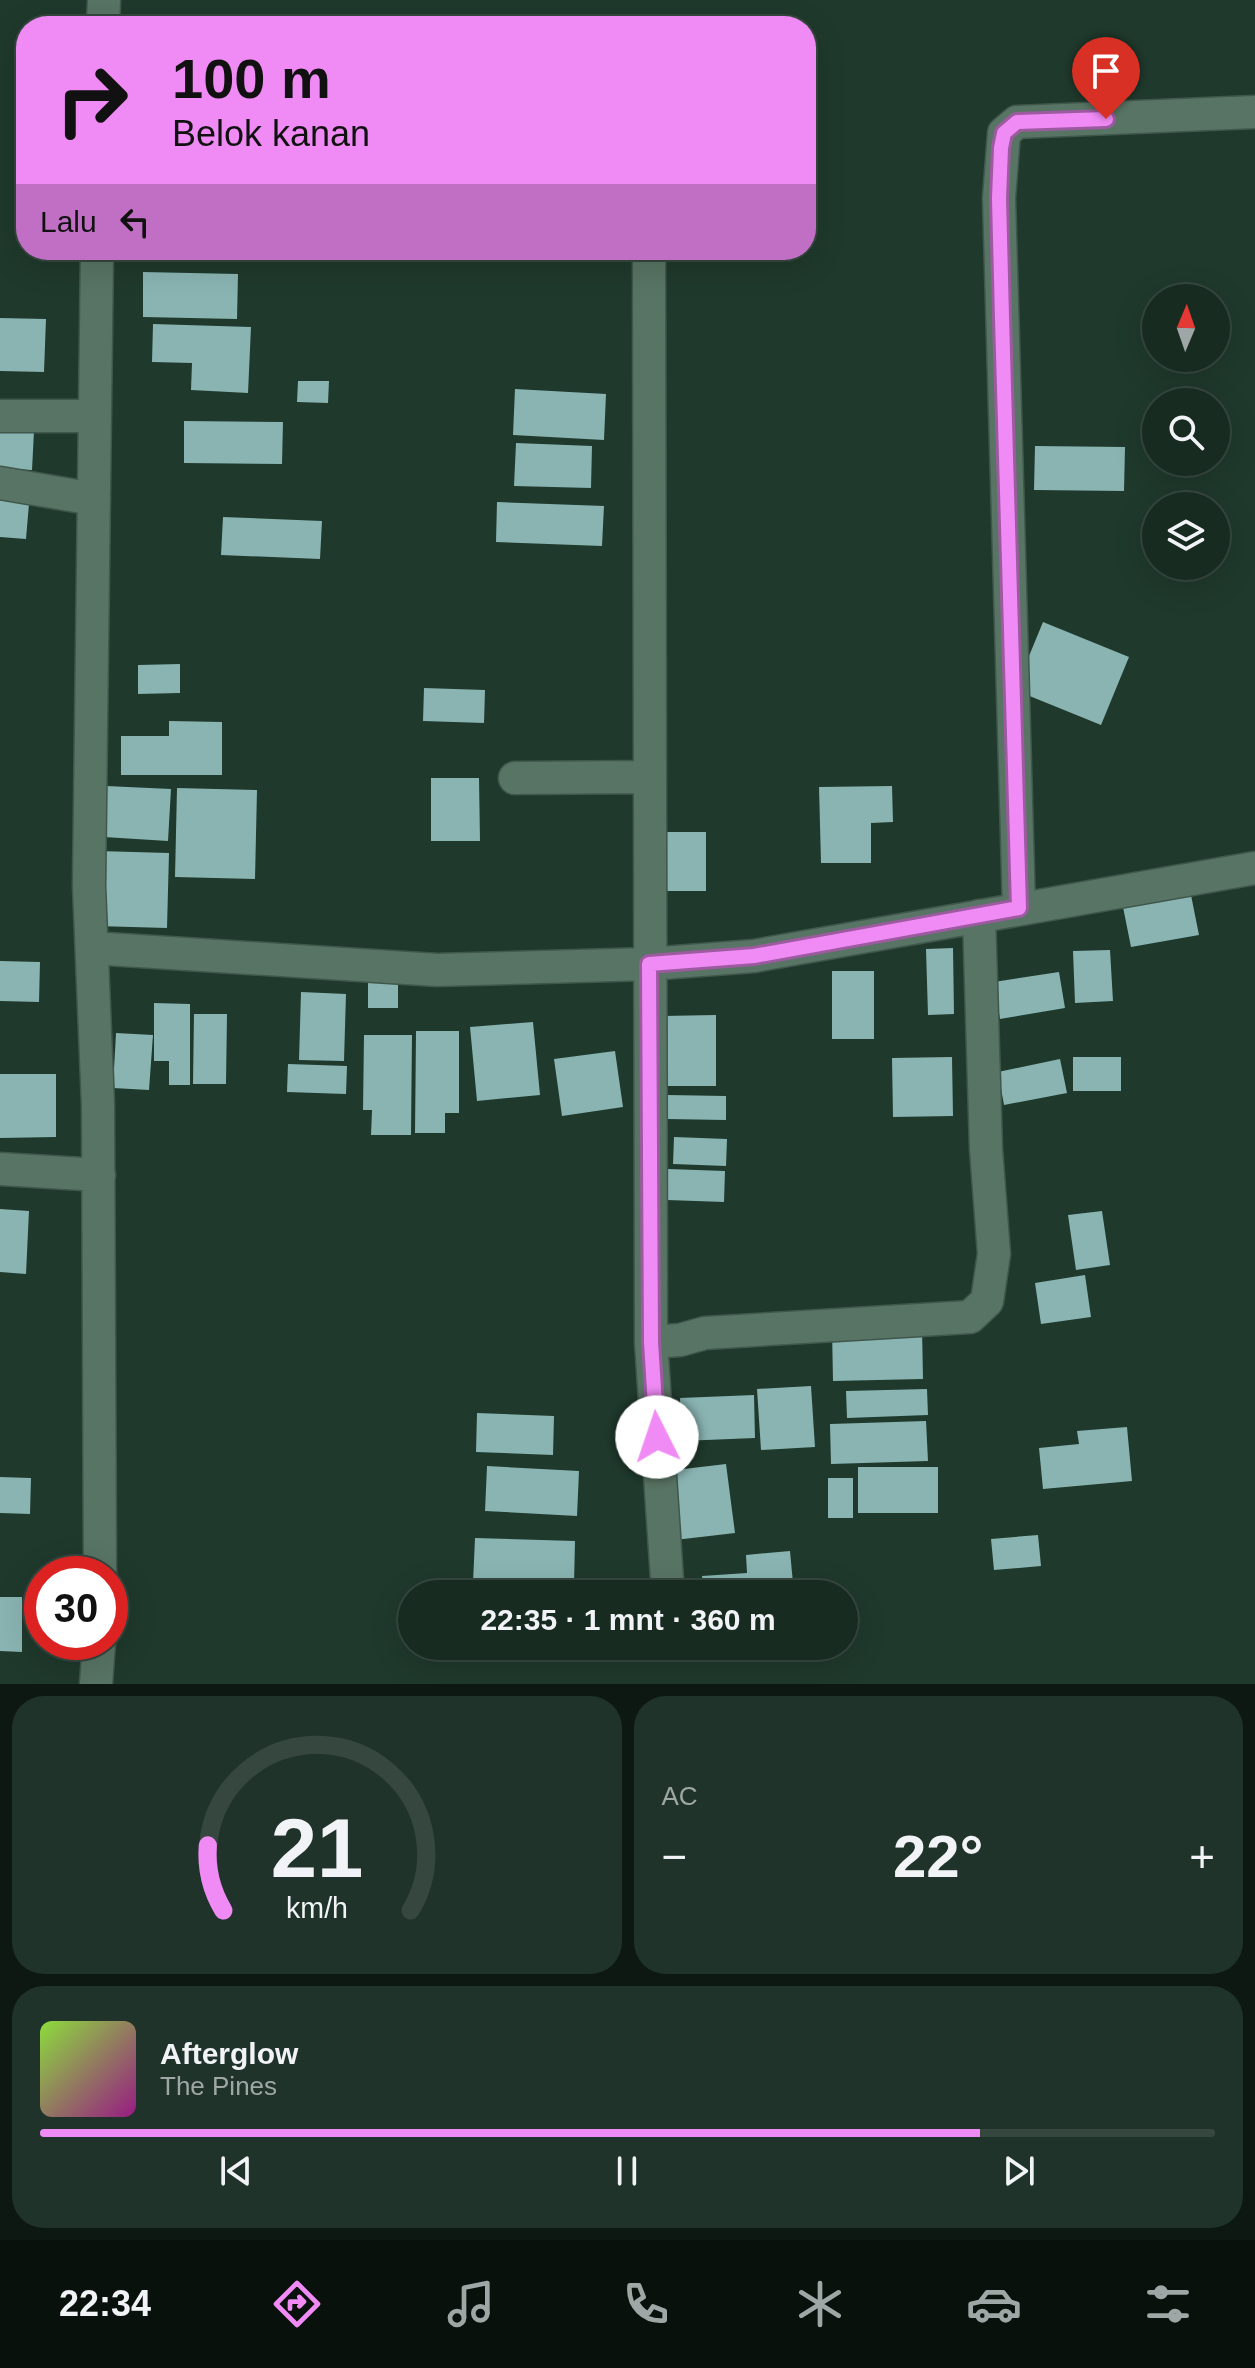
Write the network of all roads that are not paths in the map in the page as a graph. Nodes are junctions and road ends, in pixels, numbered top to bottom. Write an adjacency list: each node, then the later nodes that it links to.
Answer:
1 (1255, 112): 11 (street)
2 (97, 260): 5 (street)
3 (649, 260): 8 (street)
4 (0, 416): 5 (street)
5 (95, 416): 7 (street)
6 (0, 483): 7 (street)
7 (94, 499): 13 (street)
8 (649, 777): 9 (street); 14 (street)
9 (515, 778)
10 (1255, 868): 11 (street)
11 (1019, 908): 12 (street)
12 (979, 916): 14 (street); 17 (street)
13 (92, 948): 14 (street); 16 (street)
14 (649, 964): 17 (street)
15 (0, 1169): 16 (street)
16 (99, 1175): 18 (street)
17 (651, 1342): 19 (street)
18 (100, 1556)
19 (667, 1580)
20 (98, 1660): 21 (street)
21 (96, 1684)

